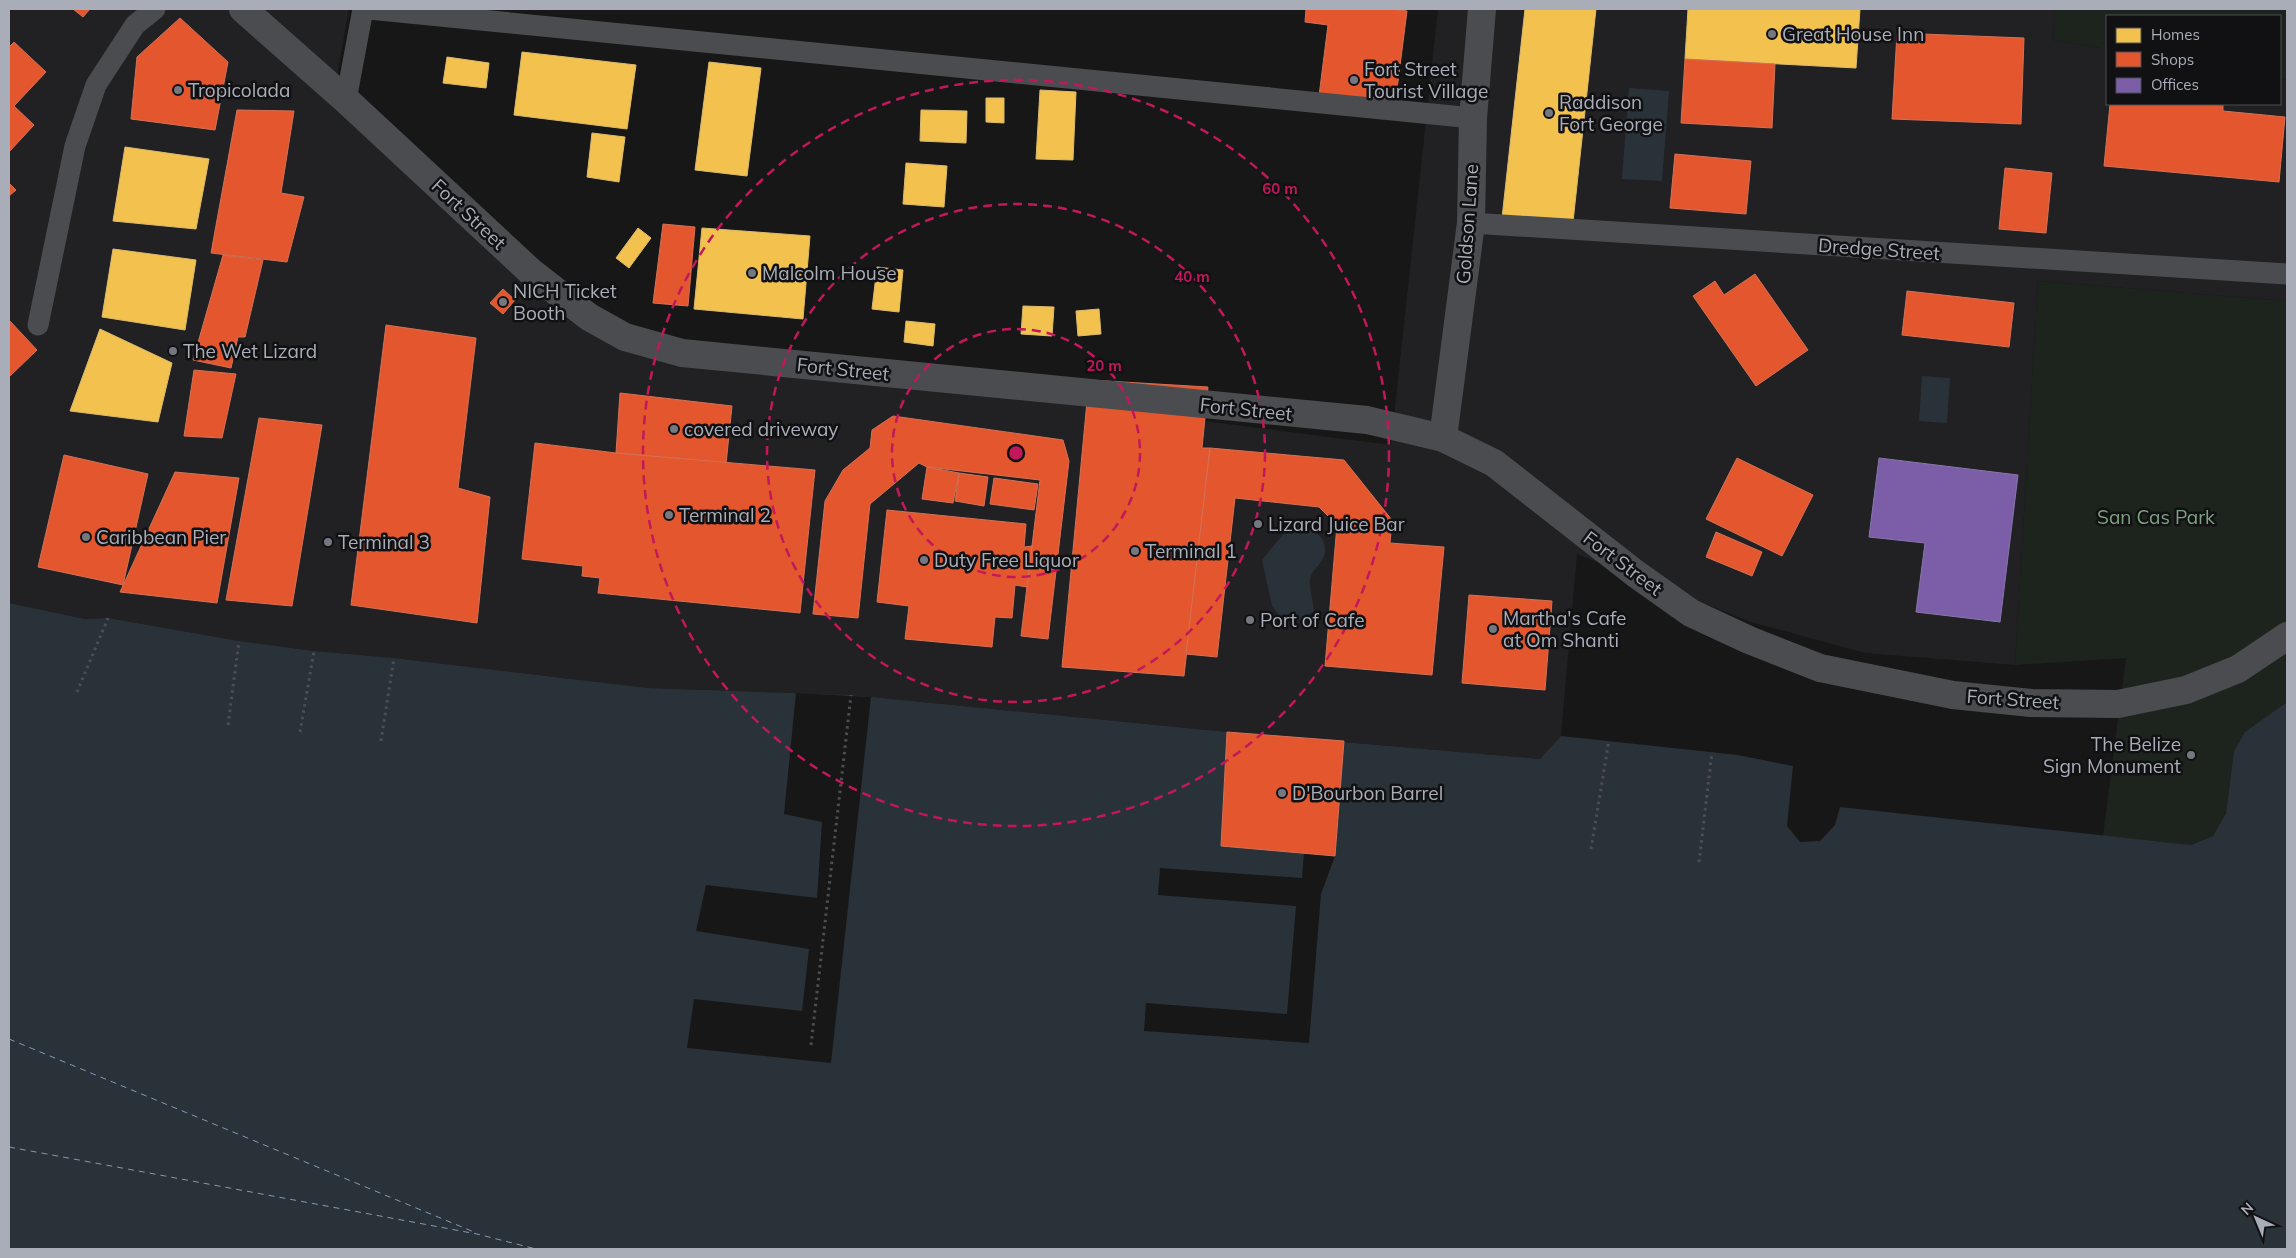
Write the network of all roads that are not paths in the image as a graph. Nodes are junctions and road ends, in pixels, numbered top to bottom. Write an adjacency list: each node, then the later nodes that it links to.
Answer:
1 (155, 9): 10 (lane)
2 (244, 9): 6 (street, Fort Street)
3 (363, 9): 6 (lane)
4 (369, 9): 7 (lane)
5 (1482, 9): 7 (street, Goldson Lane)
6 (346, 100): 11 (street, Fort Street)
7 (1473, 118): 8 (street, Goldson Lane)
8 (1471, 224): 9 (lane, Dredge Street); 11 (street, Goldson Lane)
9 (2287, 274)
10 (38, 325)
11 (1443, 438): 12 (street, Fort Street)
12 (2287, 636)

